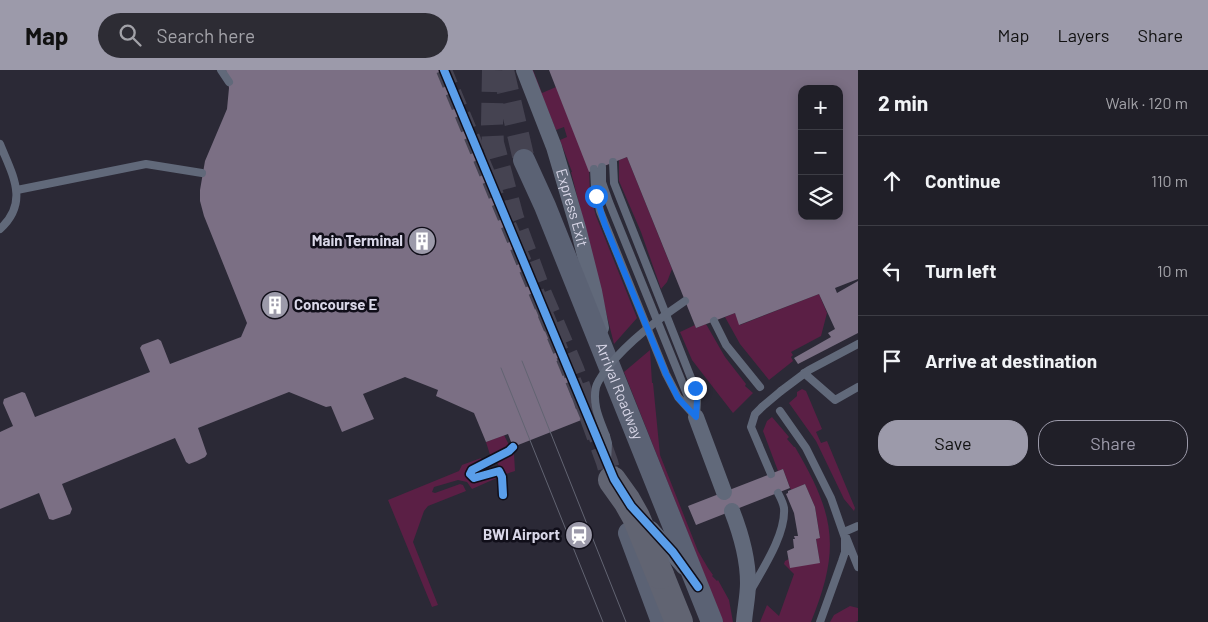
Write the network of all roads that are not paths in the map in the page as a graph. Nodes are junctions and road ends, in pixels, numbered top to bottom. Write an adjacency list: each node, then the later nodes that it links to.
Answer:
1 (221, 70): 3 (lane)
2 (524, 70): 13 (street, Express Exit)
3 (229, 82)
4 (0, 144): 8 (lane)
5 (524, 160): 13 (main road, Arrival Roadway)
6 (613, 162): 18 (lane)
7 (202, 173): 8 (lane)
8 (16, 190): 9 (lane)
9 (0, 229)
10 (685, 301): 19 (lane, bridge)
11 (714, 321): 15 (lane)
12 (858, 344): 14 (lane)
13 (602, 350): 28 (main road, Arrival Roadway)
14 (804, 373): 16 (lane); 20 (lane, bridge)
15 (760, 387)
16 (858, 387)
17 (780, 411): 26 (lane)
18 (696, 417): 18 (lane); 21 (street)
19 (610, 471): 30 (main road); 31 (highway, bridge)
20 (771, 474)
21 (724, 492)
22 (778, 493): 29 (lane)
23 (732, 511): 29 (street)
24 (858, 526): 26 (lane)
25 (651, 528): 28 (street)
26 (844, 532): 27 (lane); 34 (lane)
27 (858, 567)
28 (698, 587): 32 (main road, Arrival Roadway)
29 (746, 602): 33 (street)
30 (662, 622)
31 (679, 622)
32 (712, 622)
33 (744, 622)
34 (820, 622)

